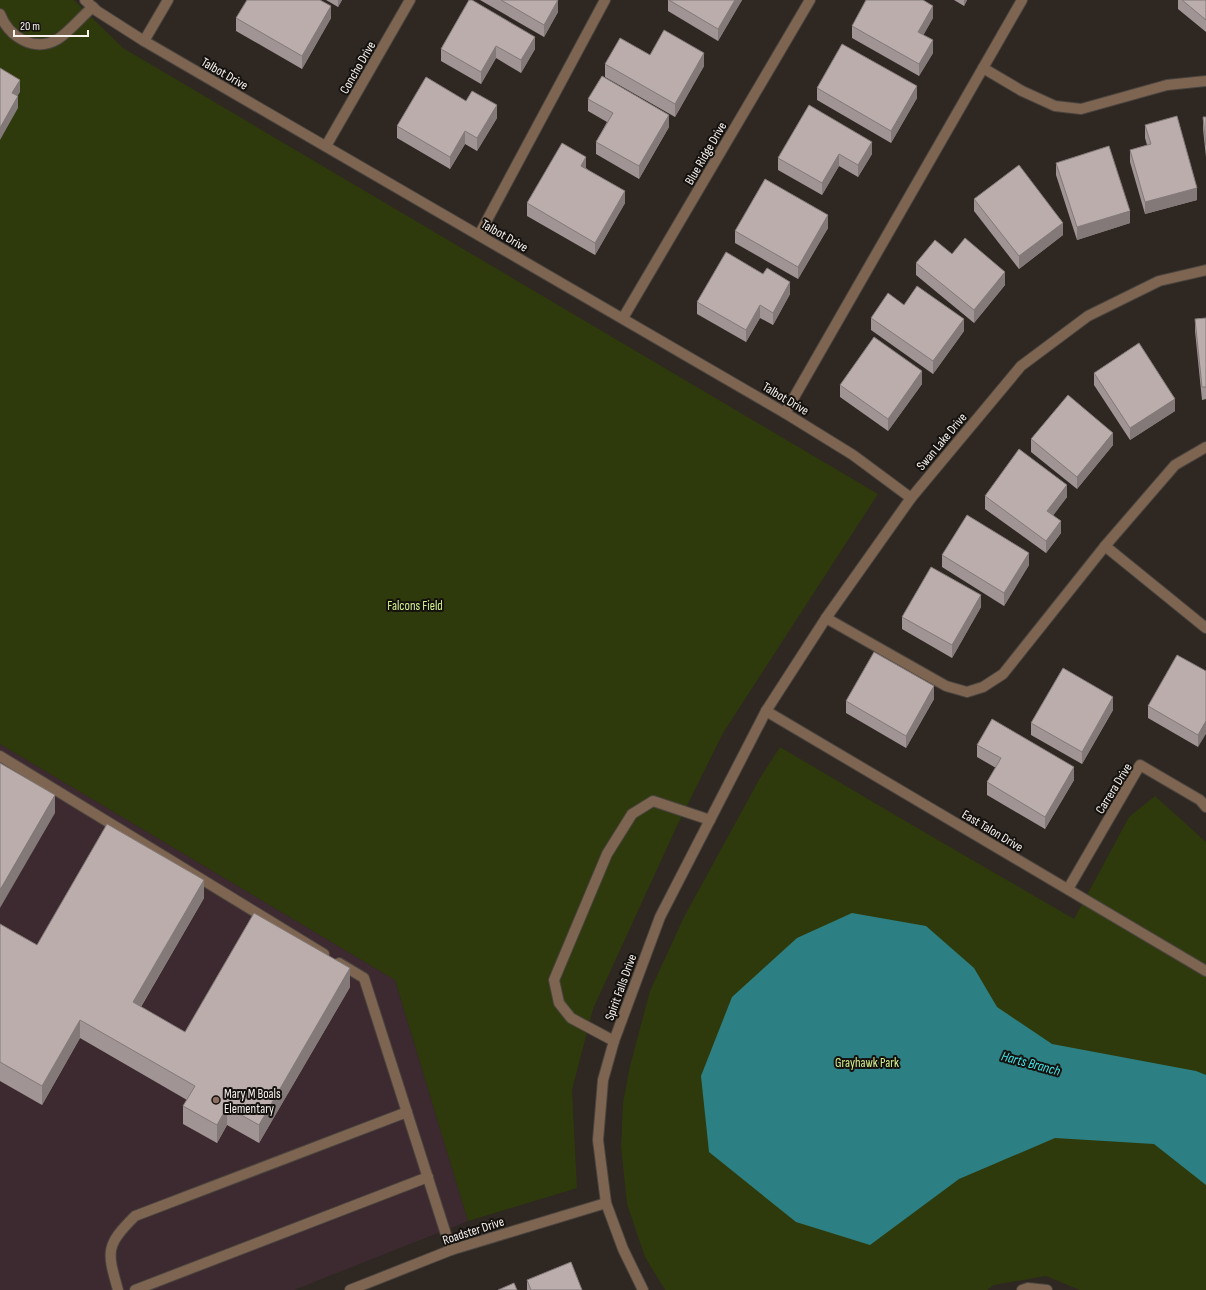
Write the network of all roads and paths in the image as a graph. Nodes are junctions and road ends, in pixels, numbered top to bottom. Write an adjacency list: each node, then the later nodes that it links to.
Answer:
1 (85, 0): 7 (street, Talbot Drive)
2 (168, 0): 9 (street)
3 (410, 0): 12 (street, Concho Drive)
4 (605, 0): 13 (street)
5 (810, 0): 15 (street, Blue Ridge Drive)
6 (1022, 0): 10 (street)
7 (93, 7): 8 (street); 9 (street, Talbot Drive)
8 (0, 14)
9 (144, 41): 12 (street, Talbot Drive)
10 (983, 68): 11 (street); 16 (street)
11 (1206, 82)
12 (326, 146): 13 (street, Talbot Drive)
13 (479, 235): 15 (street, Talbot Drive)
14 (1206, 270): 18 (street, Swan Lake Drive)
15 (623, 318): 16 (street, Talbot Drive)
16 (785, 413): 18 (street, Talbot Drive)
17 (1206, 447): 19 (street)
18 (911, 498): 20 (street, Swan Lake Drive)
19 (1105, 546): 20 (street); 21 (street)
20 (826, 618): 22 (street, Swan Lake Drive)
21 (1206, 628)
22 (766, 711): 25 (street, Spirit Falls Drive); 26 (street, East Talon Drive)
23 (0, 756): 29 (street)
24 (1206, 807): 26 (street, Carrera Drive)
25 (710, 820): 28 (street, Spirit Falls Drive); 28 (street)
26 (1068, 889): 27 (street, East Talon Drive)
27 (1206, 971)
28 (614, 1041): 31 (street, Spirit Falls Drive)
29 (407, 1112): 30 (street); 33 (street)
30 (428, 1177): 32 (street); 34 (street)
31 (606, 1203): 32 (street, Roadster Drive); 36 (street, Spirit Falls Drive)
32 (451, 1250): 35 (street, Roadster Drive)
33 (118, 1290)
34 (135, 1290)
35 (350, 1290)
36 (643, 1290)
37 (1022, 1290): 38 (street)
38 (1047, 1290)

